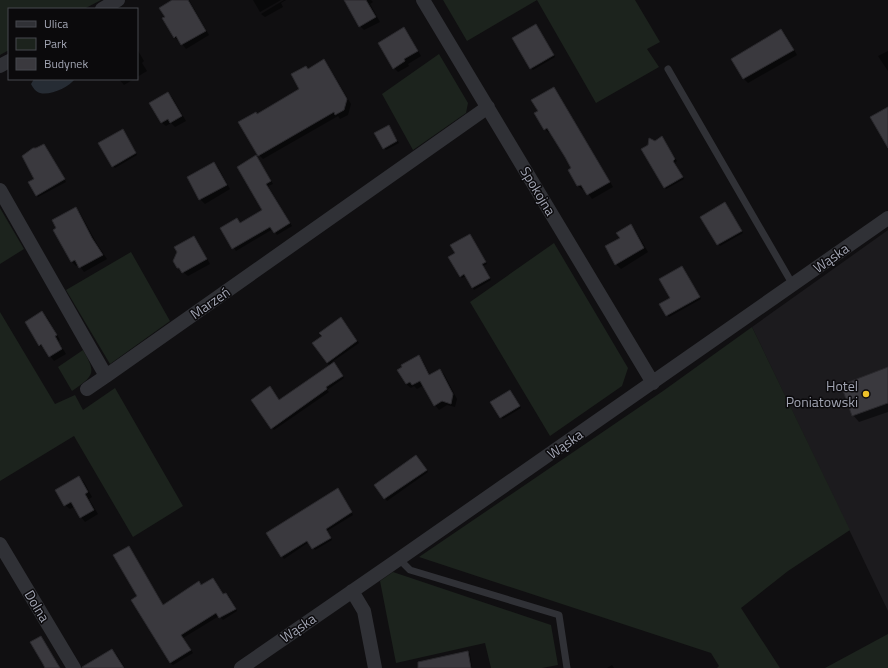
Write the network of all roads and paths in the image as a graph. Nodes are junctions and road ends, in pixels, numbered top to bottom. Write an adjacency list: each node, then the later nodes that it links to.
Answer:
1 (118, 0): 3 (street)
2 (423, 0): 5 (street, Spokojna)
3 (104, 8)
4 (668, 69): 8 (lane)
5 (488, 107): 9 (street, Marzeń); 10 (street, Spokojna)
6 (0, 190): 9 (street)
7 (888, 218): 8 (street, Wąska)
8 (793, 285): 10 (street, Wąska)
9 (106, 376): 11 (street, Marzeń)
10 (653, 383): 13 (street, Wąska)
11 (87, 389)
12 (0, 544): 15 (street, Dolna)
13 (400, 559): 14 (street, Wąska); 18 (lane)
14 (352, 591): 16 (street, Wąska); 17 (street)
15 (74, 668)
16 (241, 668)
17 (375, 668)
18 (567, 668)

